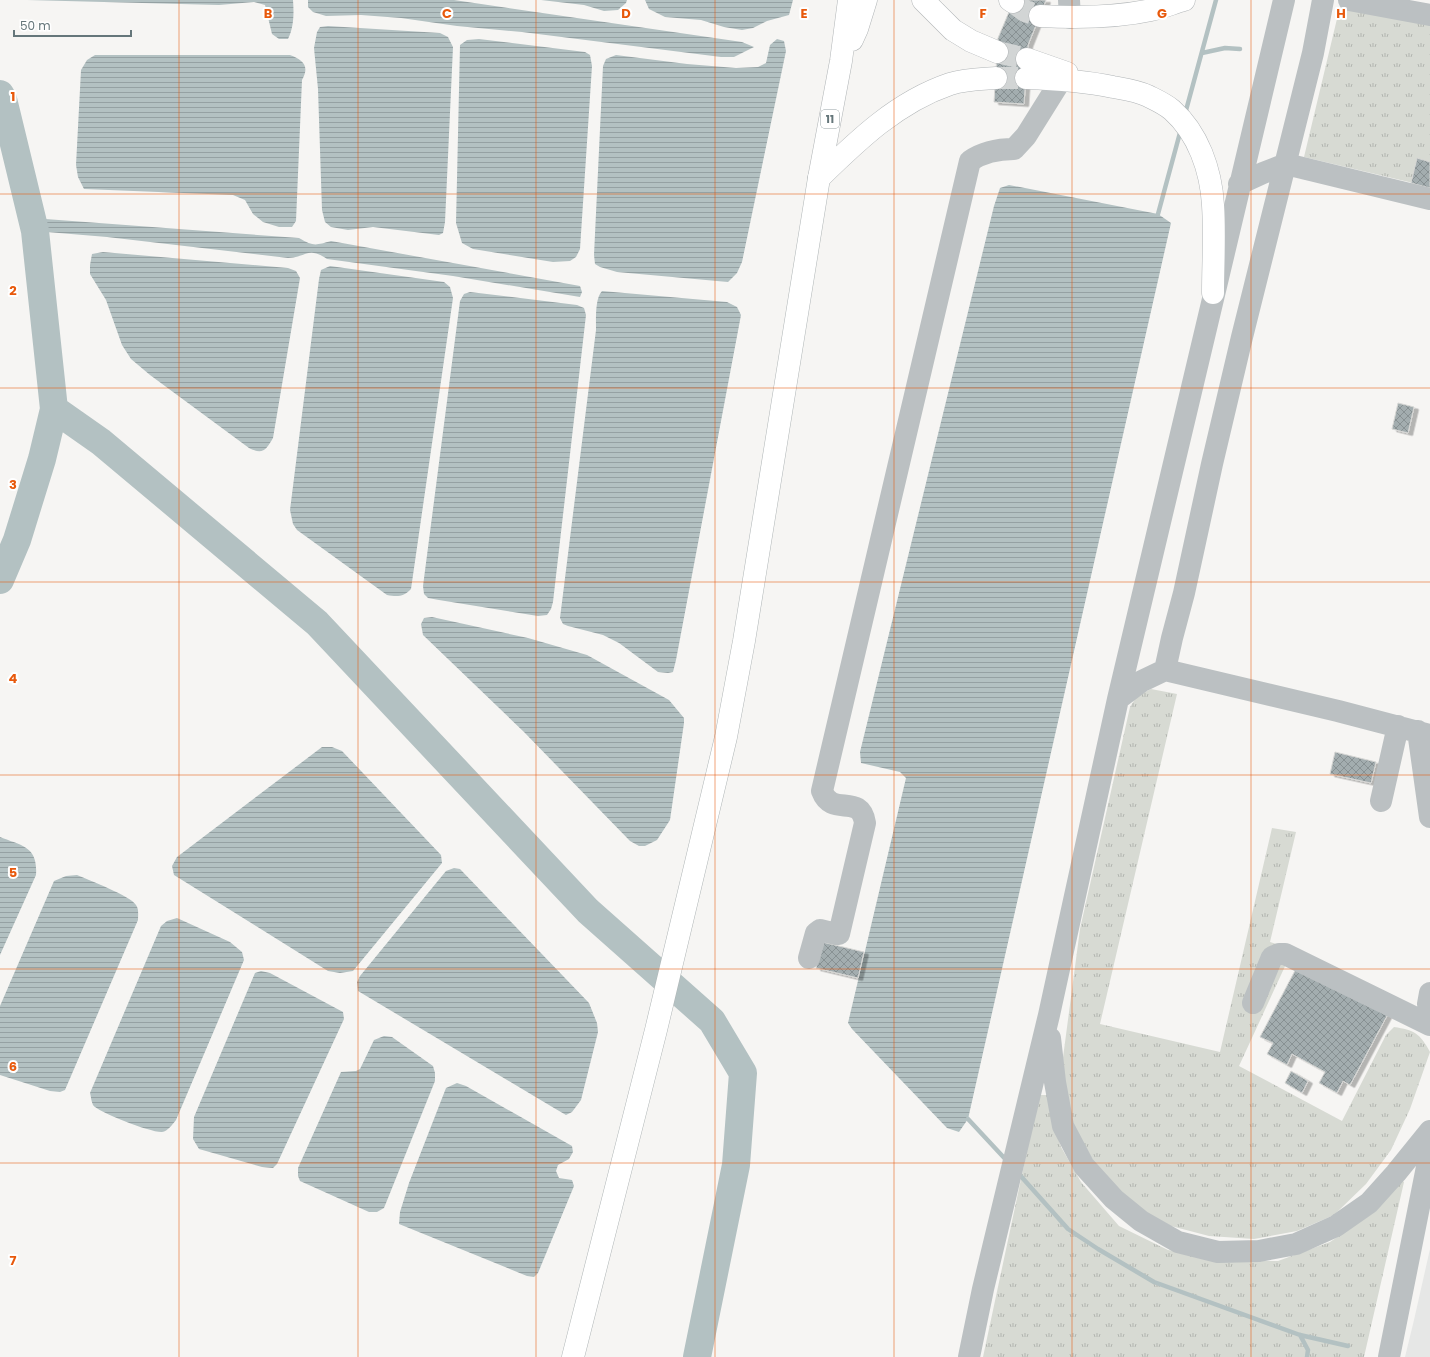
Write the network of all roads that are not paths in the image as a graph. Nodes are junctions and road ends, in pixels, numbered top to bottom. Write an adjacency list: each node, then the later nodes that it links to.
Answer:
1 (849, 0): 12 (main road, 11)
2 (866, 0): 12 (main road, 11)
3 (923, 0): 11 (main road)
4 (1184, 0): 8 (main road)
5 (1284, 0): 18 (street)
6 (1323, 0): 16 (street)
7 (1349, 0): 9 (street)
8 (1069, 9): 10 (main road)
9 (1430, 15)
10 (1040, 16)
11 (997, 52)
12 (841, 61): 17 (main road, 11)
13 (996, 78): 17 (main road)
14 (1061, 80): 15 (main road); 15 (main road); 26 (street)
15 (1102, 85): 20 (main road)
16 (1286, 164): 18 (street); 19 (street); 21 (street)
17 (819, 178): 32 (main road)
18 (1240, 184): 20 (street)
19 (1430, 200)
20 (1213, 293): 22 (street)
21 (1165, 670): 22 (street); 23 (street)
22 (1118, 699): 29 (street)
23 (1415, 731): 24 (street); 25 (street)
24 (1381, 801)
25 (1430, 817)
26 (809, 958)
27 (1253, 1003): 28 (street)
28 (1429, 1007)
29 (1049, 1015): 30 (street); 33 (street)
30 (1430, 1131)
31 (1430, 1152): 34 (street)
32 (573, 1357)
33 (969, 1357)
34 (1389, 1357)

